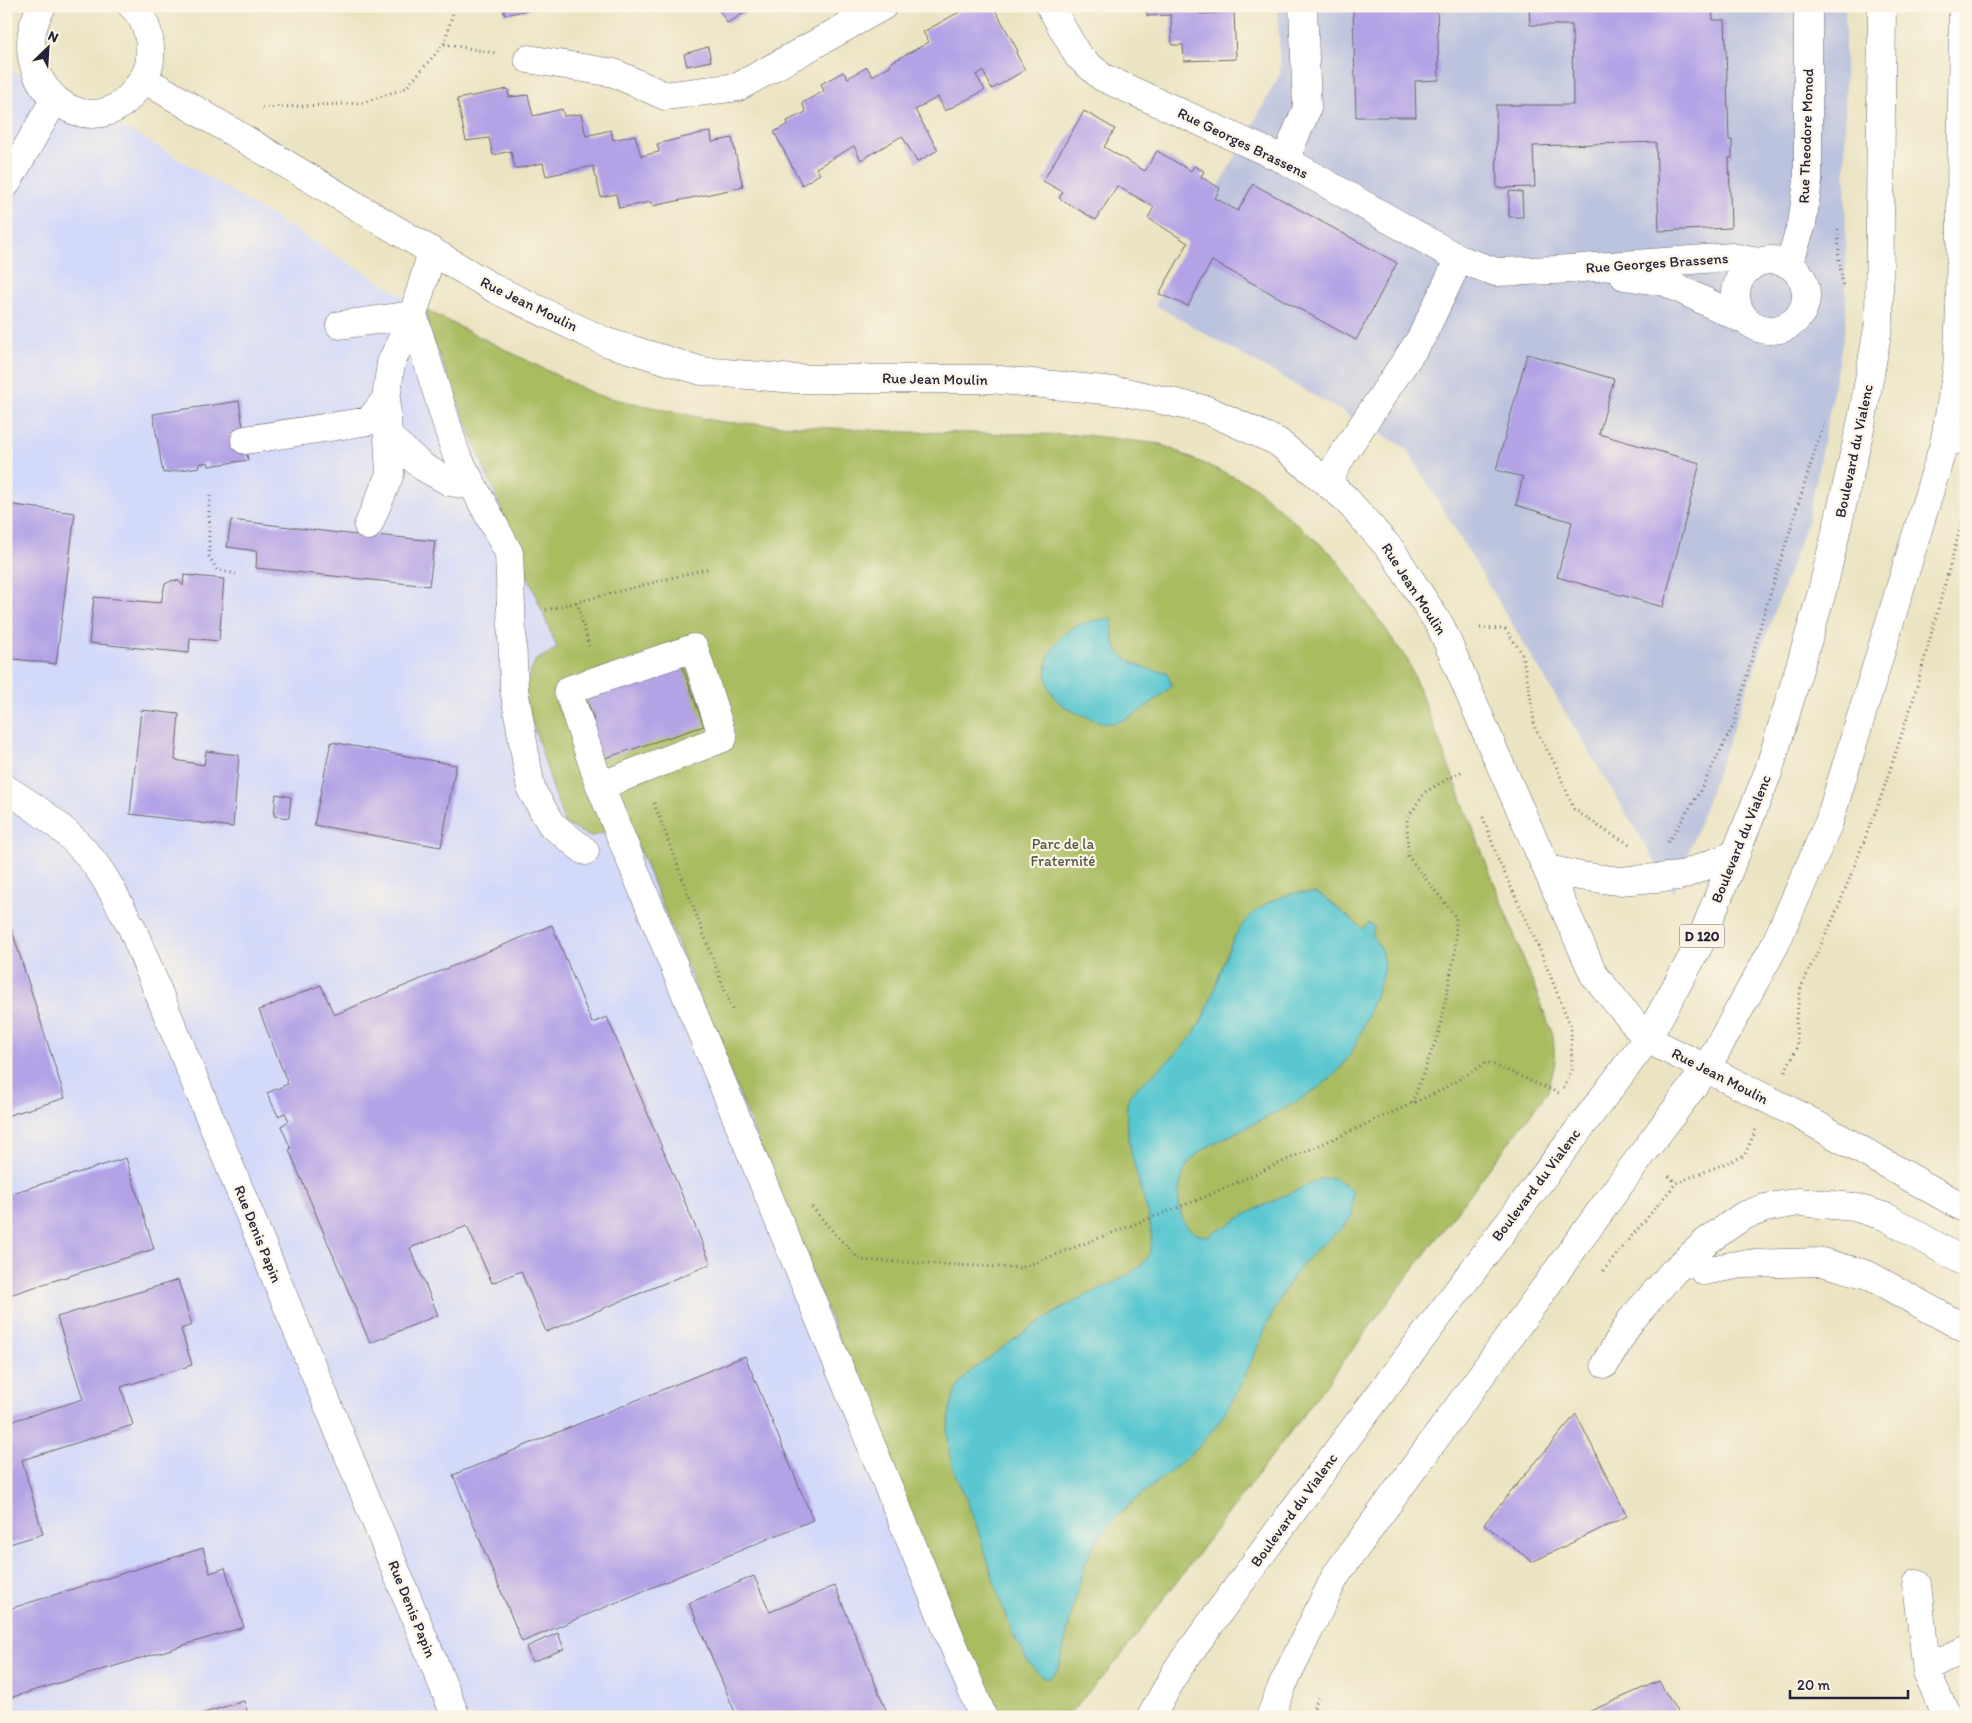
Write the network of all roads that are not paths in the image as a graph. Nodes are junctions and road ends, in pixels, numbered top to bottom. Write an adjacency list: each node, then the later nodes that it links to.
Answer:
1 (132, 6): 10 (street)
2 (883, 6): 9 (street)
3 (1050, 6): 12 (street, Rue Georges Brassens)
4 (1303, 6): 12 (street)
5 (1808, 6): 17 (street, Rue Theodore Monod)
6 (1882, 6): 33 (street, Boulevard du Vialenc / D 120)
7 (1963, 6): 22 (street)
8 (30, 10): 11 (street)
9 (528, 59)
10 (144, 79): 11 (street); 14 (street, Rue Jean Moulin)
11 (52, 104): 13 (street)
12 (1285, 160): 15 (street, Rue Georges Brassens)
13 (6, 184)
14 (432, 252): 19 (street); 27 (street, Rue Jean Moulin)
15 (1458, 259): 18 (street, Rue Georges Brassens); 27 (street)
16 (1758, 262): 17 (street); 18 (street, Rue Georges Brassens); 20 (street)
17 (1789, 264): 20 (street)
18 (1555, 270): 20 (street, Rue Georges Brassens)
19 (413, 315): 21 (street); 23 (street); 28 (street)
20 (1750, 323)
21 (340, 325)
22 (1961, 374): 26 (street)
23 (386, 399): 24 (street); 25 (street)
24 (389, 437): 28 (street); 29 (street)
25 (245, 440)
26 (1955, 441): 36 (street)
27 (1326, 482): 34 (street, Rue Jean Moulin)
28 (473, 486): 32 (street)
29 (368, 526)
30 (600, 786): 30 (street); 46 (street)
31 (6, 789): 45 (street, Rue Denis Papin)
32 (585, 851)
33 (1736, 854): 34 (street); 35 (street, Boulevard du Vialenc / D 120)
34 (1548, 869): 35 (street, Rue Jean Moulin)
35 (1647, 1039): 36 (street, Rue Jean Moulin); 47 (street, Boulevard du Vialenc / D 120)
36 (1706, 1069): 37 (street, Rue Jean Moulin); 48 (street)
37 (1966, 1209)
38 (1966, 1263): 39 (street)
39 (1681, 1265): 40 (street); 41 (street)
40 (1966, 1329)
41 (1605, 1364)
42 (1917, 1584): 44 (street)
43 (1966, 1650): 44 (street)
44 (1927, 1667): 49 (street)
45 (456, 1717)
46 (983, 1717)
47 (1151, 1717)
48 (1270, 1717)
49 (1948, 1717)

